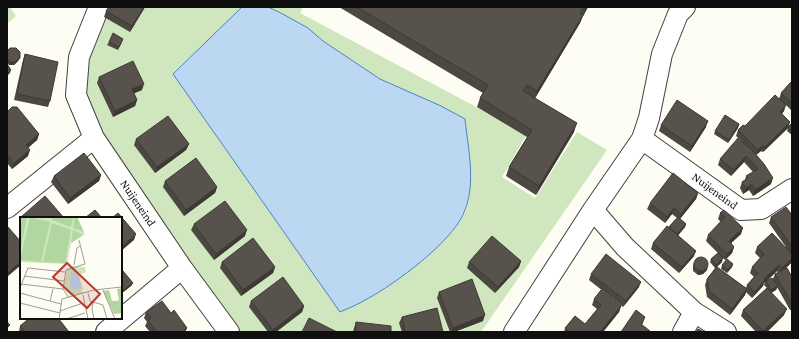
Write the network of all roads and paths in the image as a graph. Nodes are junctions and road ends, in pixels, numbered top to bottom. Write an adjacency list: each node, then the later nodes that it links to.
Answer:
1 (99, 7): 3 (street, Nuijeneind)
2 (684, 7): 4 (street)
3 (94, 138): 6 (street); 8 (street, Nuijeneind)
4 (642, 139): 5 (street, Nuijeneind); 7 (street)
5 (792, 189)
6 (7, 208)
7 (593, 210): 9 (street); 14 (street)
8 (182, 268): 11 (street); 13 (street, Nuijeneind)
9 (694, 312): 15 (street); 16 (street)
10 (121, 319): 12 (street)
11 (122, 319)
12 (106, 332)
13 (230, 332)
14 (514, 332)
15 (683, 332)
16 (726, 332)

